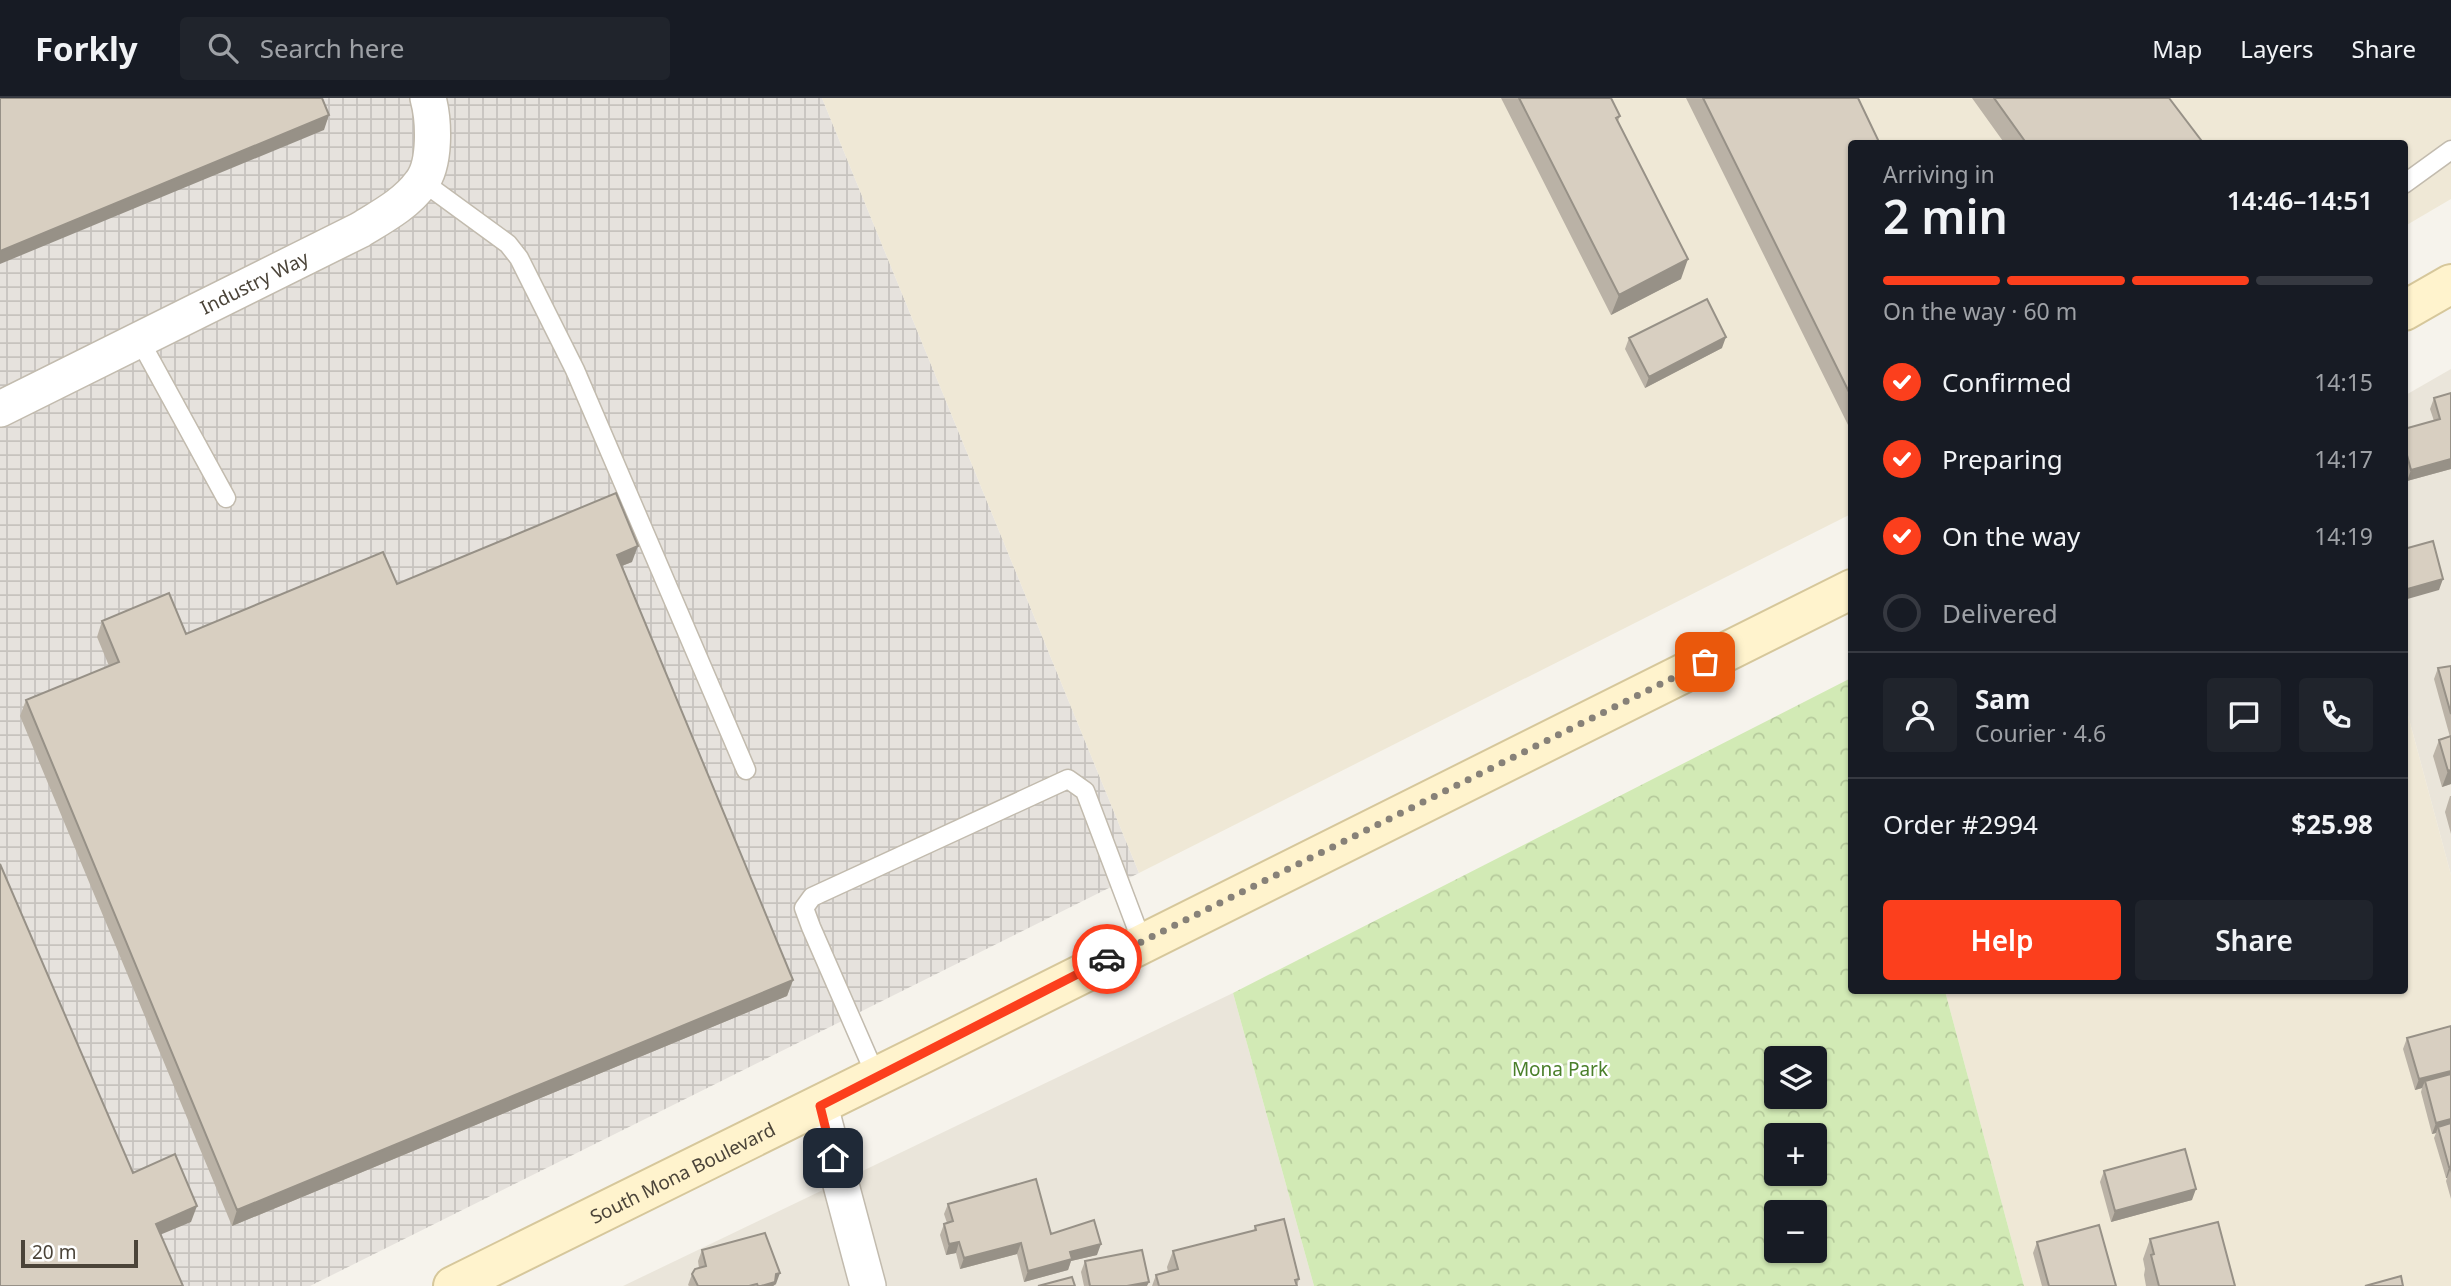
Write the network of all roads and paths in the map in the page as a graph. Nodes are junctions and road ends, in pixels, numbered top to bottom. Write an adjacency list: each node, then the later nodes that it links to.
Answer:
1 (428, 98): 4 (street)
2 (2451, 150): 3 (lane)
3 (2408, 181)
4 (423, 182): 7 (street, Industry Way); 11 (lane)
5 (2451, 284): 6 (street)
6 (2408, 309)
7 (139, 339): 8 (street, Industry Way); 9 (lane)
8 (0, 410)
9 (226, 498)
10 (1848, 591): 12 (street, South Mona Boulevard)
11 (746, 770)
12 (1142, 942): 13 (street, South Mona Boulevard); 13 (lane)
13 (876, 1076): 14 (street, South Mona Boulevard)
14 (820, 1106): 15 (street, South Mona Boulevard); 16 (street)
15 (453, 1286)
16 (867, 1286)

